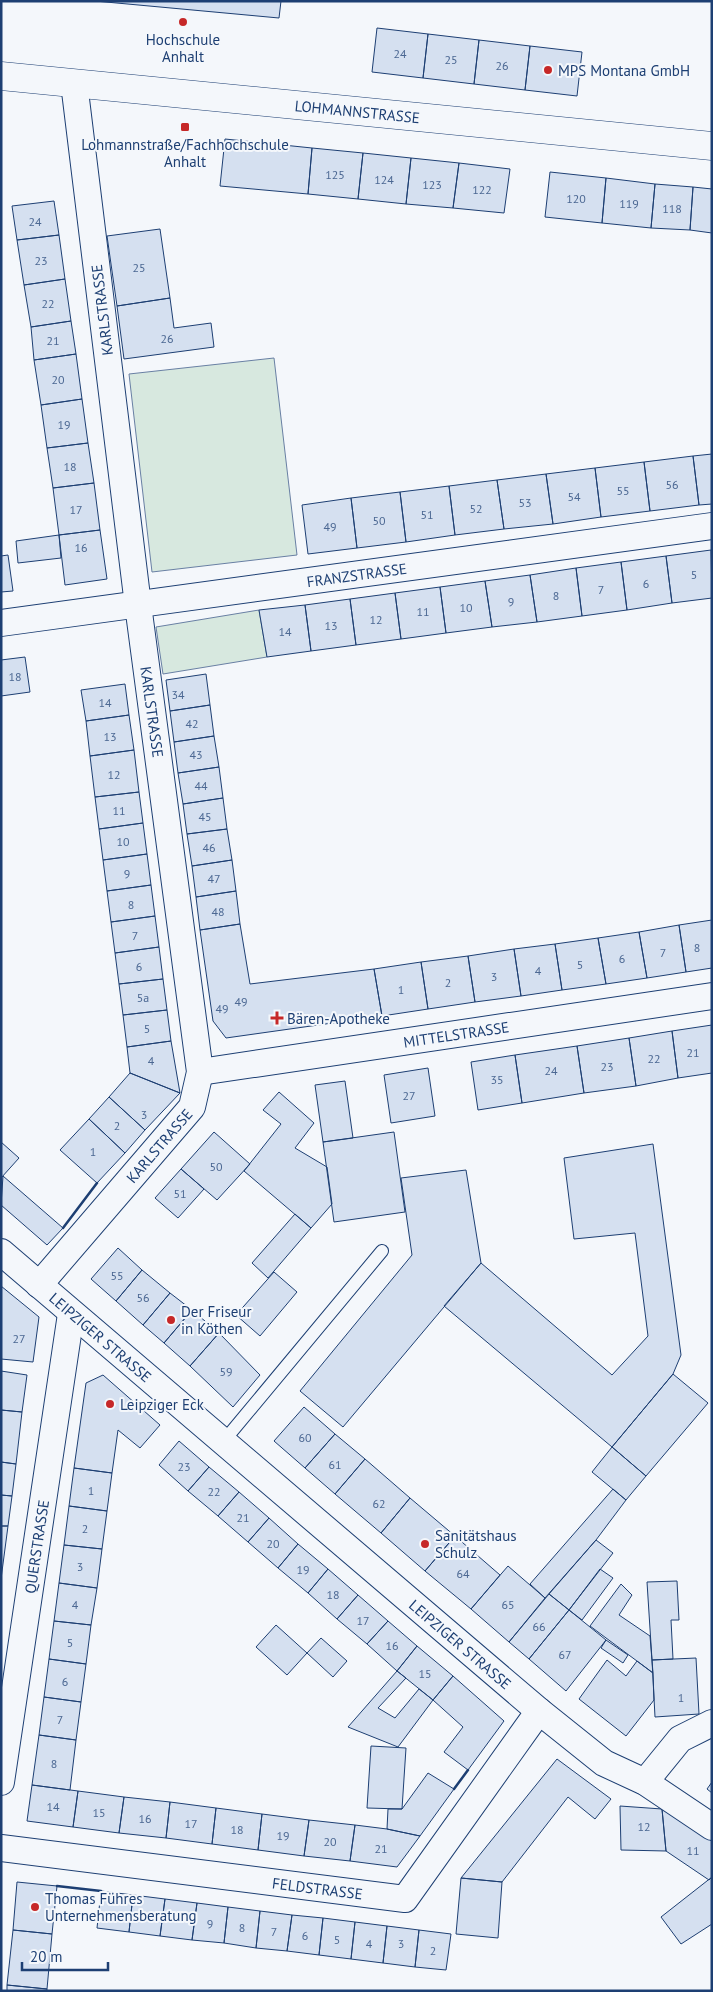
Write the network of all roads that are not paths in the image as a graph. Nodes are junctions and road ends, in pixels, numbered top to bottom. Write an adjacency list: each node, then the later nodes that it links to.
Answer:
1 (1, 76): 2 (main road, LOHMANNSTRASSE)
2 (74, 83): 3 (main road, LOHMANNSTRASSE); 5 (street, KARLSTRASSE)
3 (712, 146)
4 (712, 526): 5 (street, FRANZSTRASSE)
5 (138, 605): 6 (street, FRANZSTRASSE); 8 (street, KARLSTRASSE)
6 (1, 623)
7 (712, 996): 8 (street, MITTELSTRASSE)
8 (200, 1072): 11 (street, KARLSTRASSE)
9 (382, 1250): 13 (lane)
10 (1, 1252): 11 (street, LEIPZIGER STRASSE)
11 (39, 1285): 12 (street, LEIPZIGER STRASSE)
12 (71, 1314): 13 (street, LEIPZIGER STRASSE); 16 (street, QUERSTRASSE)
13 (223, 1442): 14 (street, LEIPZIGER STRASSE)
14 (539, 1711): 17 (street, LEIPZIGER STRASSE); 19 (street, FELDSTRASSE)
15 (712, 1722): 17 (street)
16 (1, 1782)
17 (645, 1782): 18 (street, LEIPZIGER STRASSE)
18 (712, 1827)
19 (1, 1848)

